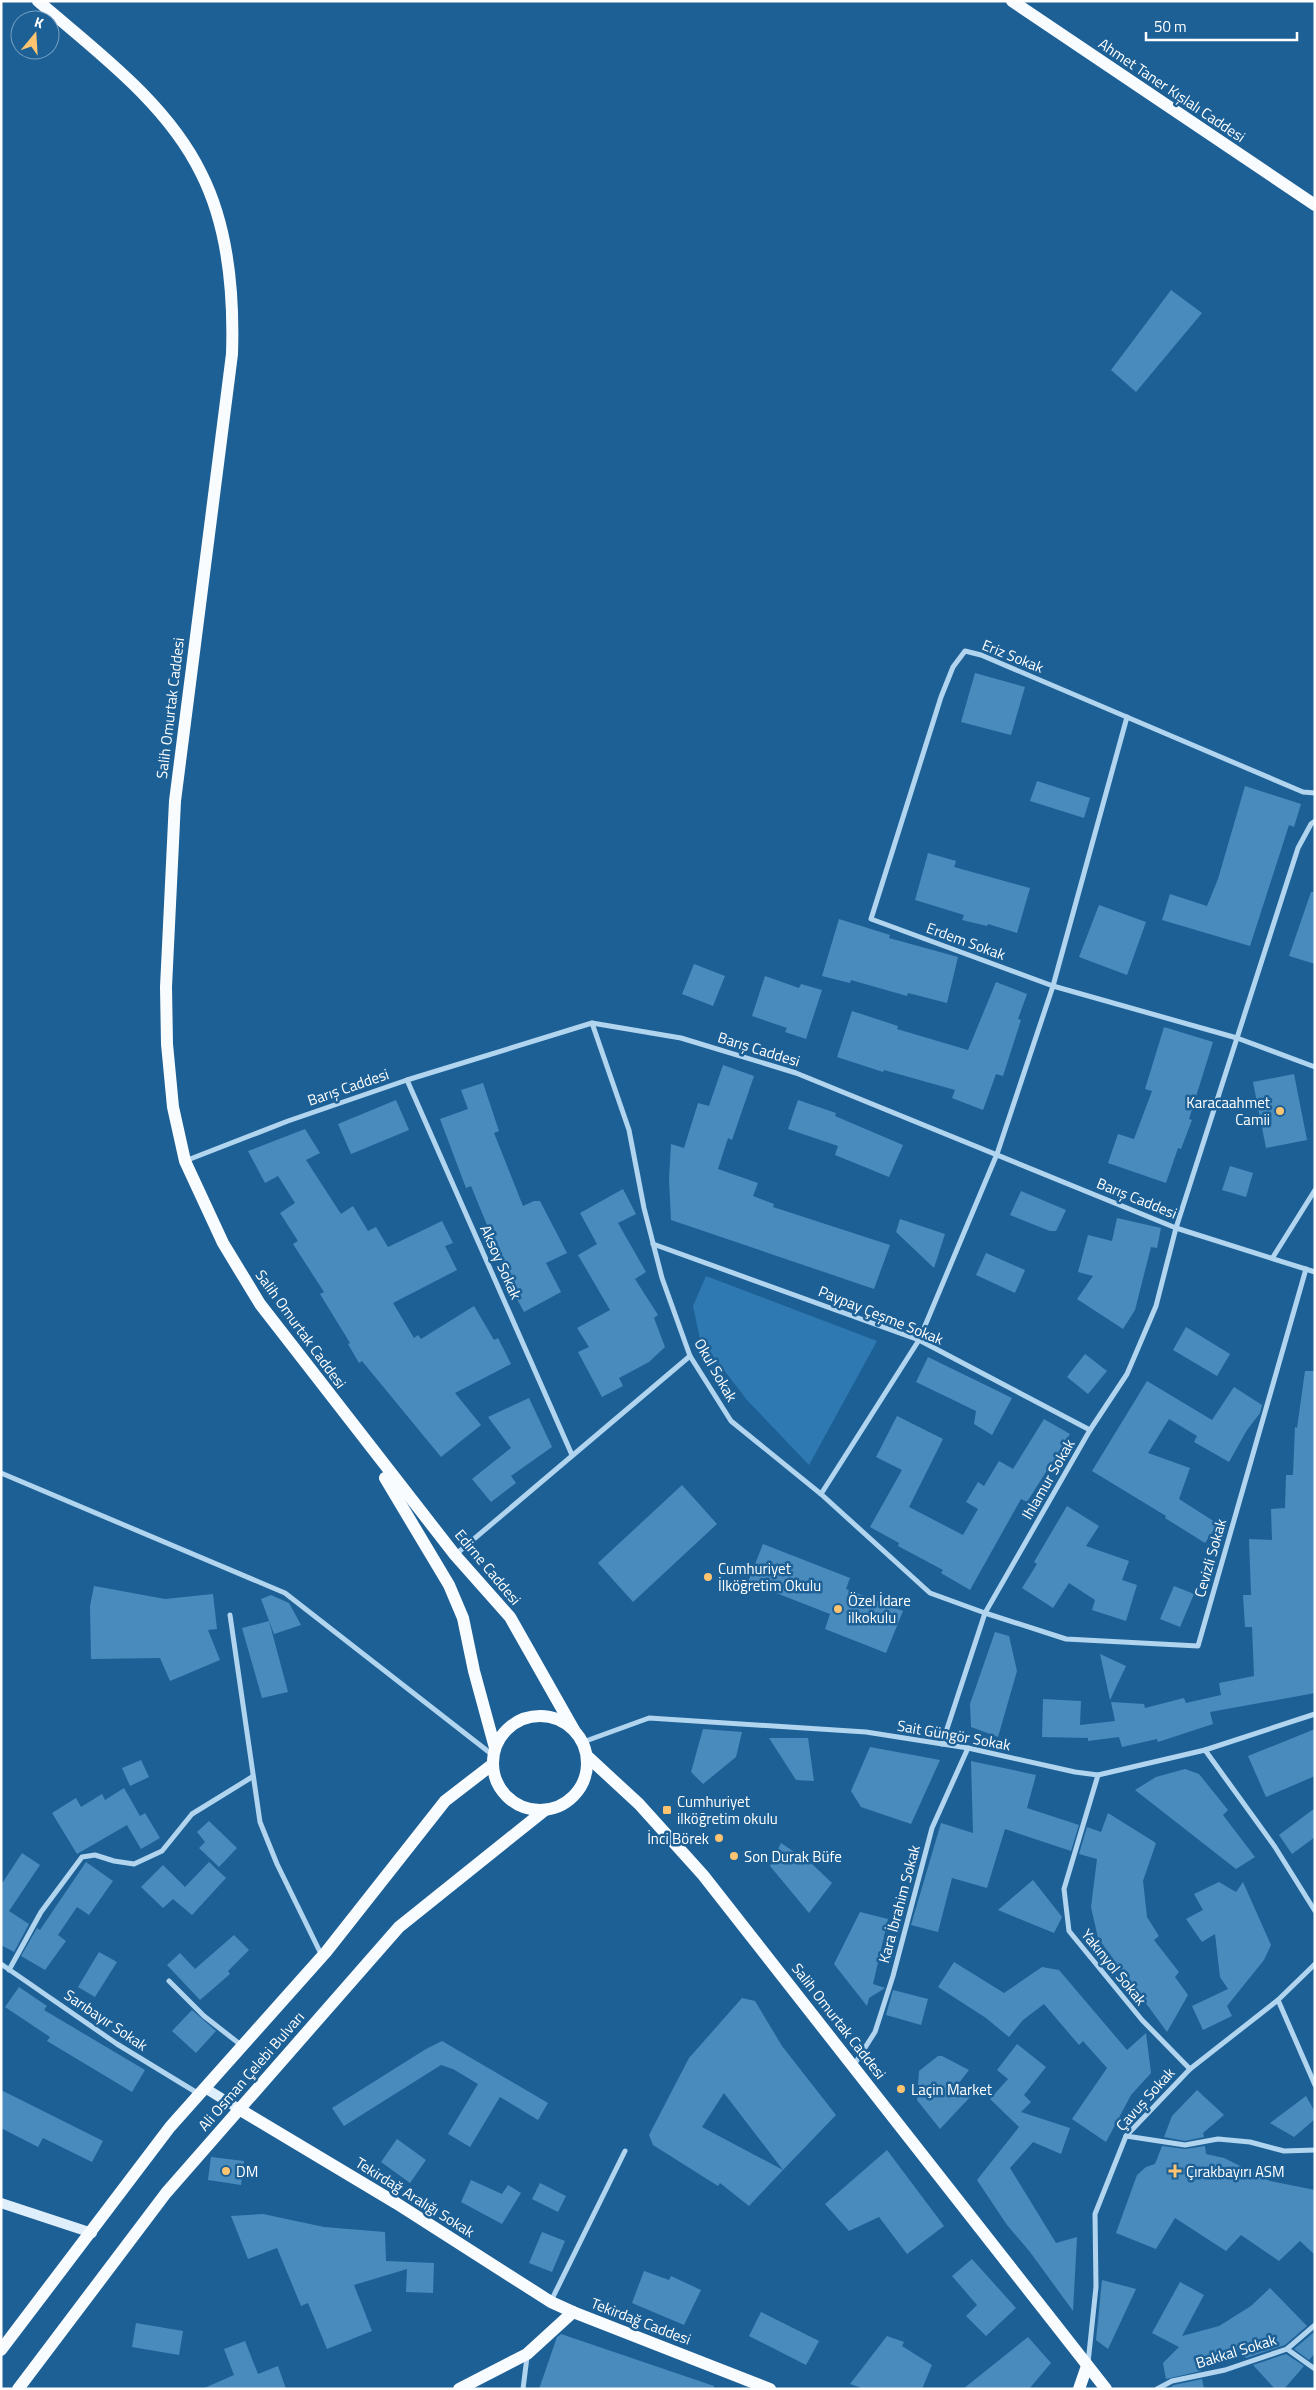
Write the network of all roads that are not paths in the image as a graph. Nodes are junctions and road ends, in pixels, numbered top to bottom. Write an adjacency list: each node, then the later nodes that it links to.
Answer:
1 (38, 1): 14 (main road, Salih Omurtak Caddesi)
2 (1012, 1): 3 (main road, Ahmet Taner Kışlalı Caddesi)
3 (1315, 205)
4 (1127, 717): 5 (street, Eriz Sokak); 7 (street, Eriz Sokak); 8 (street)
5 (1315, 793)
6 (1315, 821): 10 (street, Ihlamur Sokak)
7 (871, 919): 8 (street, Erdem Sokak)
8 (1053, 986): 10 (street, Erdem Sokak); 13 (street)
9 (592, 1023): 12 (street, Barış Caddesi); 13 (street, Barış Caddesi); 17 (street, Okul Sokak)
10 (1237, 1038): 11 (street, Erdem Sokak); 16 (street, Ihlamur Sokak)
11 (1315, 1067)
12 (407, 1080): 14 (street, Barış Caddesi); 25 (street, Aksoy Sokak)
13 (997, 1154): 16 (street, Barış Caddesi); 21 (street)
14 (184, 1161): 24 (main road, Salih Omurtak Caddesi)
15 (1315, 1190): 18 (street)
16 (1176, 1228): 18 (street, Barış Caddesi); 23 (street, Ihlamur Sokak)
17 (653, 1244): 21 (street, Paypay Çeşme Sokak); 22 (street, Okul Sokak)
18 (1273, 1257): 19 (street, Barış Caddesi)
19 (1306, 1269): 20 (street, Barış Caddesi); 29 (street, Cevizli Sokak)
20 (1315, 1272)
21 (919, 1340): 23 (street, Paypay Çeşme Sokak); 27 (street)
22 (690, 1356): 25 (street); 27 (street, Okul Sokak)
23 (1090, 1430): 29 (street, Ihlamur Sokak)
24 (361, 1437): 28 (main road, Edirne Caddesi); 37 (main road)
25 (572, 1455): 28 (street)
26 (1, 1473): 37 (street)
27 (821, 1494): 29 (street, Okul Sokak)
28 (455, 1555): 32 (main road, Edirne Caddesi)
29 (985, 1614): 34 (street, Ihlamur Sokak)
30 (230, 1615): 40 (street)
31 (1315, 1714): 36 (street, Sait Güngör Sokak)
32 (574, 1730): 33 (main road); 37 (main road)
33 (583, 1742): 34 (street, Sait Güngör Sokak); 38 (main road)
34 (942, 1744): 35 (street, Sait Güngör Sokak)
35 (968, 1748): 39 (street, Sait Güngör Sokak); 50 (street, Kara İbrahim Sokak)
36 (1205, 1750): 39 (street, Sait Güngör Sokak); 42 (street)
37 (494, 1756): 41 (main road); 43 (main road, Ali Osman Çelebi Bulvarı)
38 (587, 1756): 41 (main road); 50 (main road, Salih Omurtak Caddesi)
39 (1098, 1775): 51 (street, Yakınyol Sokak)
40 (252, 1777): 43 (street); 46 (street)
41 (545, 1810): 54 (main road, Ali Osman Çelebi Bulvarı)
42 (1315, 1911)
43 (322, 1956): 49 (main road, Ali Osman Çelebi Bulvarı)
44 (1, 1964): 46 (street, Sarıbayır Sokak)
45 (1315, 1964): 48 (street, Çavuş Sokak)
46 (9, 1970): 53 (street, Sarıbayır Sokak)
47 (169, 1981): 49 (street)
48 (1278, 2000): 51 (street, Çavuş Sokak); 52 (street)
49 (242, 2046): 53 (main road, Ali Osman Çelebi Bulvarı)
50 (854, 2066): 66 (main road, Salih Omurtak Caddesi)
51 (1190, 2069): 55 (street, Çavuş Sokak)
52 (1315, 2086)
53 (202, 2091): 54 (street); 59 (main road, Ali Osman Çelebi Bulvarı)
54 (239, 2109): 60 (main road, Tekirdağ Aralığı Sokak); 68 (main road, Ali Osman Çelebi Bulvarı)
55 (1126, 2136): 56 (street); 66 (street, Çavuş Sokak)
56 (1315, 2150)
57 (625, 2151): 60 (street)
58 (1, 2203): 59 (street)
59 (92, 2233): 64 (main road, Ali Osman Çelebi Bulvarı)
60 (551, 2302): 61 (main road, Tekirdağ Aralığı Sokak)
61 (573, 2312): 65 (main road, Tekirdağ Caddesi); 71 (main road, Tekirdağ Caddesi)
62 (1315, 2325): 63 (street, Bakkal Sokak)
63 (1287, 2349): 67 (street); 74 (street, Bakkal Sokak)
64 (1, 2350)
65 (527, 2354): 69 (main road, Tekirdağ Caddesi); 70 (street)
66 (1087, 2366): 72 (main road); 73 (main road, Salih Omurtak Caddesi)
67 (1315, 2368)
68 (18, 2389)
69 (459, 2389)
70 (523, 2389)
71 (770, 2389)
72 (1079, 2389)
73 (1106, 2389)
74 (1157, 2389)

